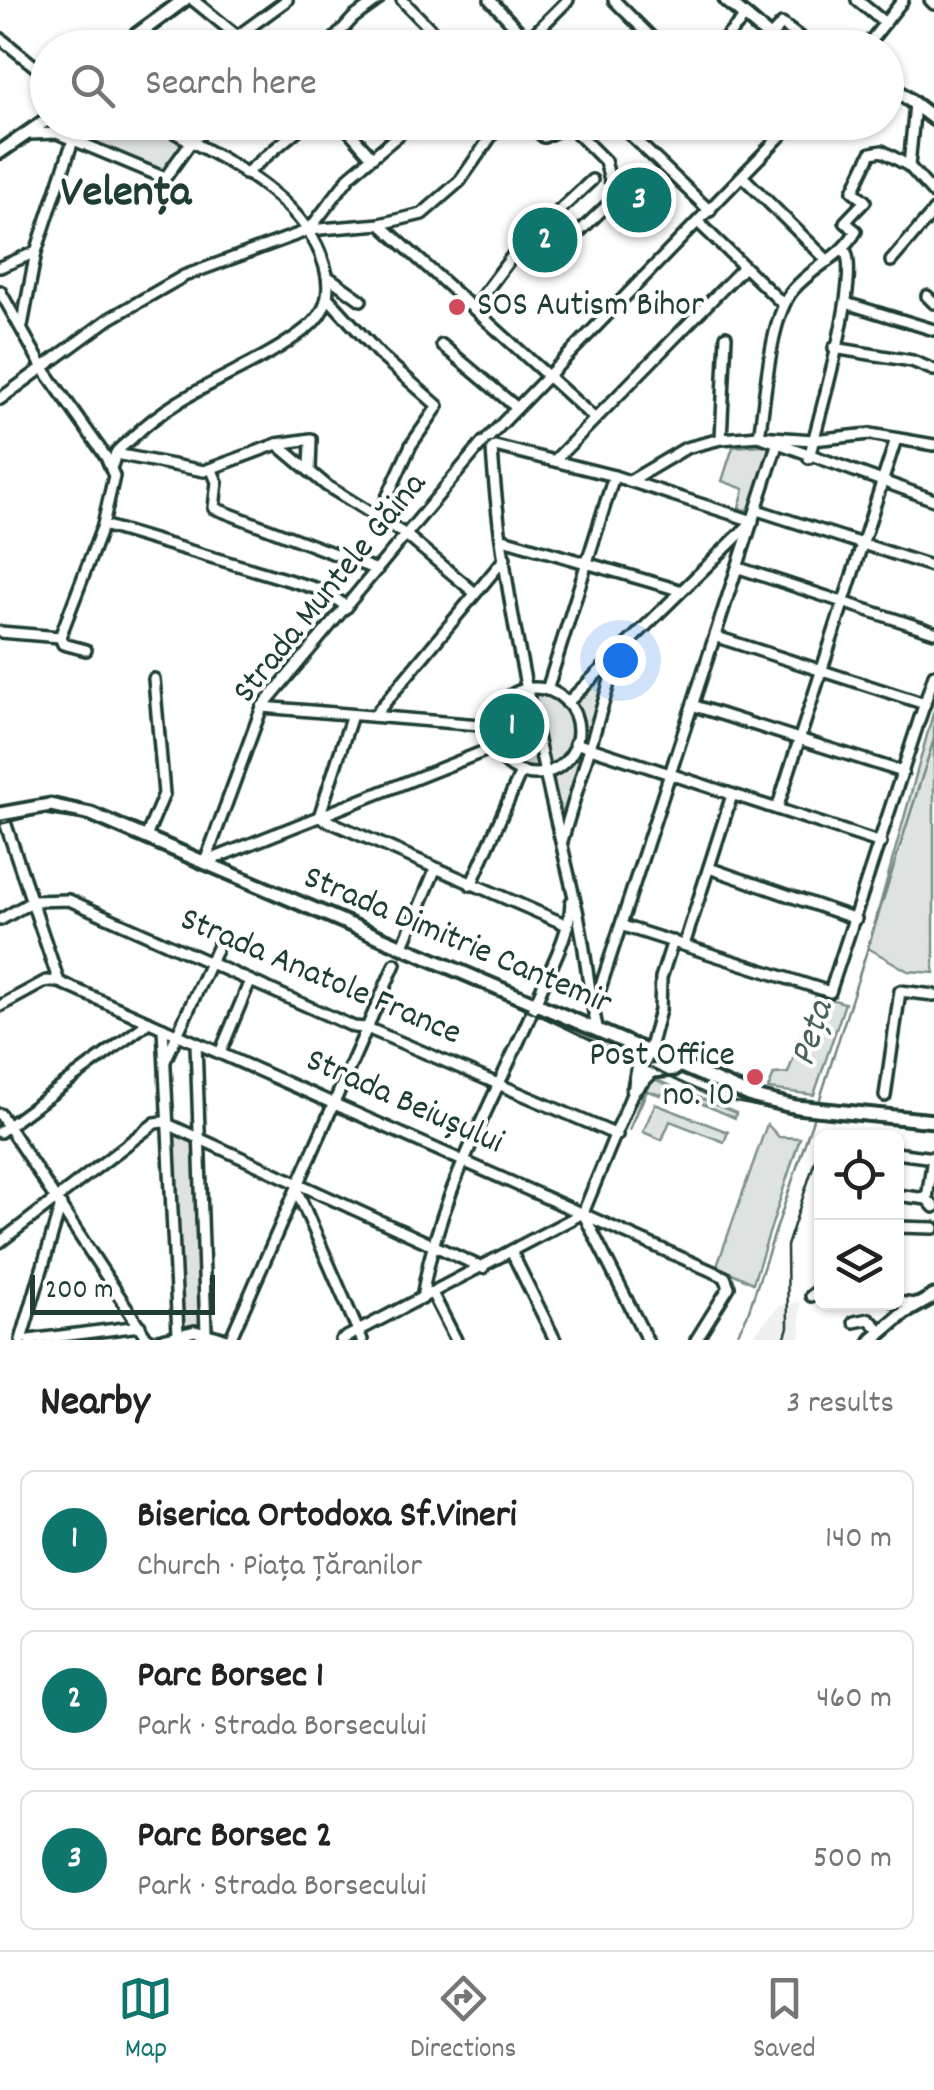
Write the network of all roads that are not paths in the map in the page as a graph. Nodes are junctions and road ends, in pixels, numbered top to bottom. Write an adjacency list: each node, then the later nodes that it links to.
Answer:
1 (184, 0): 14 (main road)
2 (194, 0): 15 (street)
3 (287, 0): 16 (street)
4 (378, 0): 17 (street)
5 (402, 0): 18 (street)
6 (490, 0): 19 (street)
7 (568, 0): 20 (street)
8 (614, 0): 21 (street)
9 (726, 0): 12 (main road)
10 (857, 0): 13 (street)
11 (902, 0): 13 (street)
12 (746, 16): 22 (street); 23 (main road)
13 (884, 23): 24 (street)
14 (143, 30)
15 (230, 30)
16 (245, 30)
17 (342, 30)
18 (432, 30)
19 (515, 30)
20 (541, 30)
21 (644, 30)
22 (733, 30)
23 (762, 30)
24 (879, 30)
25 (0, 38): 26 (street)
26 (30, 62)
27 (904, 96): 28 (main road)
28 (915, 104): 29 (main road); 44 (street)
29 (934, 120)
30 (30, 134): 42 (main road)
31 (72, 140): 41 (street); 58 (street)
32 (187, 140): 41 (street)
33 (192, 140): 41 (street)
34 (285, 140): 45 (street)
35 (357, 140): 43 (street)
36 (391, 140): 43 (street)
37 (488, 140): 53 (street)
38 (584, 140): 55 (street)
39 (635, 140): 50 (street)
40 (777, 140): 46 (street, Strada Muntele Găina)
41 (190, 142): 45 (street)
42 (0, 152)
43 (371, 156): 54 (street)
44 (909, 166): 48 (street); 56 (street)
45 (245, 174): 54 (street)
46 (743, 177): 50 (street, Strada Muntele Găina); 59 (street)
47 (592, 180): 51 (street)
48 (934, 194)
49 (934, 211): 60 (street)
50 (710, 212): 52 (street, Strada Muntele Găina)
51 (555, 216): 55 (street); 57 (street)
52 (699, 223): 62 (street); 77 (street, Strada Muntele Găina)
53 (380, 224): 54 (street); 69 (street)
54 (309, 230): 63 (street); 75 (street)
55 (577, 235): 57 (street)
56 (845, 250): 59 (street); 68 (street)
57 (516, 251): 69 (street)
58 (36, 252): 61 (street); 70 (street)
59 (828, 261): 67 (street)
60 (891, 261)
61 (0, 267)
62 (743, 268): 67 (street); 80 (street)
63 (327, 276): 65 (street); 66 (street)
64 (0, 291): 70 (street)
65 (329, 299): 90 (street); 99 (street)
66 (361, 300)
67 (783, 304): 81 (street)
68 (849, 304): 71 (street); 74 (street)
69 (474, 308): 77 (street)
70 (22, 329): 75 (street)
71 (934, 330)
72 (726, 336): 82 (street)
73 (442, 345): 79 (street)
74 (834, 348): 76 (street); 84 (street)
75 (43, 368): 78 (street); 90 (street)
76 (934, 370)
77 (548, 376): 79 (street, Strada Muntele Găina); 80 (street)
78 (0, 399)
79 (517, 408): 86 (street, Strada Muntele Găina)
80 (593, 417): 91 (street)
81 (759, 436): 82 (street); 84 (street); 87 (street)
82 (722, 439): 95 (street)
83 (896, 439): 84 (street); 88 (street); 96 (street)
84 (813, 440): 89 (street)
85 (278, 444): 92 (street); 93 (street); 93 (street)
86 (490, 444): 91 (street); 102 (street, Strada Muntele Găina); 103 (street)
87 (777, 445): 89 (street); 98 (street)
88 (934, 445)
89 (808, 458): 96 (street)
90 (111, 459): 92 (street); 101 (street)
91 (555, 460): 94 (street)
92 (212, 470): 109 (street)
93 (310, 471): 99 (street)
94 (614, 476): 95 (street); 106 (street)
95 (630, 481): 100 (street)
96 (882, 482): 97 (street); 104 (street)
97 (934, 500)
98 (757, 510): 100 (street); 104 (street)
99 (378, 517): 102 (street)
100 (753, 521): 108 (street); 110 (street)
101 (104, 525): 113 (street); 116 (street)
102 (406, 535): 109 (street, Strada Muntele Găina); 111 (street)
103 (502, 539): 105 (street); 106 (street)
104 (863, 544): 107 (street); 112 (street)
105 (505, 558): 111 (street); 123 (street)
106 (586, 562): 110 (street); 124 (street)
107 (934, 567)
108 (738, 568): 112 (street); 117 (street)
109 (378, 570): 113 (street, Strada Muntele Găina)
110 (679, 590): 118 (street)
111 (475, 593): 130 (street)
112 (844, 603): 115 (street); 120 (street)
113 (347, 607): 128 (street, Strada Muntele Găina)
114 (0, 632): 116 (street)
115 (934, 632)
116 (60, 637): 119 (street)
117 (717, 638): 120 (street); 127 (street)
118 (620, 648): 125 (street); 135 (street)
119 (86, 650)
120 (821, 670): 126 (street); 132 (street)
121 (934, 675): 126 (street)
122 (154, 679): 144 (street)
123 (529, 688): 124 (street); 131 (street); 137 (street)
124 (547, 690): 125 (street)
125 (567, 702): 133 (street)
126 (925, 704): 138 (street)
127 (695, 706): 132 (street); 139 (street)
128 (262, 707): 129 (street); 148 (street, Strada Muntele Găina)
129 (352, 715): 130 (street); 142 (street)
130 (374, 716): 131 (street)
131 (492, 726): 134 (street)
132 (799, 738): 138 (street); 141 (street)
133 (576, 744): 135 (street); 137 (street)
134 (495, 747): 136 (street); 142 (street)
135 (590, 748): 139 (street); 146 (street)
136 (521, 772): 137 (street); 152 (street)
137 (545, 772): 146 (street)
138 (903, 772): 145 (street)
139 (672, 776): 140 (street); 158 (street)
140 (732, 796): 141 (street); 149 (street)
141 (776, 809): 145 (street)
142 (319, 817): 147 (street); 150 (street)
143 (3, 820): 144 (main road, Strada Dimitrie Cantemir); 154 (street)
144 (146, 837): 148 (main road, Strada Dimitrie Cantemir)
145 (880, 842): 155 (street)
146 (561, 844): 153 (street)
147 (236, 850): 148 (street); 151 (street)
148 (205, 862): 151 (main road, Strada Dimitrie Cantemir)
149 (710, 868): 155 (street); 161 (street)
150 (436, 870): 152 (street); 163 (street)
151 (240, 878): 163 (main road, Strada Dimitrie Cantemir)
152 (471, 885): 157 (street)
153 (571, 889): 157 (street); 162 (street)
154 (33, 901): 156 (street); 164 (street, Strada Anatole France); 169 (street)
155 (856, 919): 161 (street)
156 (0, 920)
157 (567, 925): 160 (street)
158 (623, 926): 161 (street); 165 (street)
159 (222, 936): 164 (street)
160 (562, 939): 162 (street); 172 (street)
161 (678, 943): 182 (street)
162 (584, 946): 166 (street)
163 (402, 948): 172 (main road, Strada Dimitrie Cantemir)
164 (212, 960): 168 (street, Strada Anatole France); 178 (street)
165 (610, 960): 166 (street); 171 (street)
166 (588, 962): 171 (street)
167 (395, 964): 176 (street)
168 (250, 980): 176 (street, Strada Anatole France); 181 (street)
169 (59, 982): 173 (street); 174 (street, Strada Beiușului)
170 (934, 995): 187 (street)
171 (596, 1003): 177 (street)
172 (535, 1004): 177 (main road, Strada Dimitrie Cantemir); 185 (street)
173 (0, 1006)
174 (149, 1022): 175 (street, Strada Beiușului); 192 (street)
175 (164, 1028): 178 (street, Strada Beiușului); 183 (street)
176 (367, 1028): 185 (street, Strada Anatole France); 188 (street)
177 (599, 1033): 180 (main road, Strada Dimitrie Cantemir)
178 (179, 1035): 179 (street, Strada Beiușului); 183 (street)
179 (196, 1042): 181 (street, Strada Beiușului); 194 (street)
180 (625, 1044): 182 (main road, Strada Dimitrie Cantemir); 186 (main road)
181 (220, 1053): 188 (street, Strada Beiușului)
182 (648, 1055): 184 (main road, Strada Dimitrie Cantemir); 186 (street)
183 (163, 1064): 191 (street)
184 (688, 1071): 186 (main road); 190 (main road, Strada Dimitrie Cantemir)
185 (500, 1086): 193 (street, Strada Anatole France); 197 (street)
186 (633, 1091): 193 (street)
187 (885, 1096)
188 (336, 1102): 197 (street, Strada Beiușului); 198 (street)
189 (0, 1114): 192 (street)
190 (934, 1118)
191 (167, 1124): 194 (street); 200 (street); 216 (street)
192 (4, 1129): 200 (street)
193 (617, 1136): 202 (street)
194 (200, 1138): 198 (street); 215 (street)
195 (904, 1154): 196 (street)
196 (933, 1158): 201 (street)
197 (467, 1161): 202 (street, Strada Beiușului); 206 (street)
198 (299, 1187): 206 (street); 217 (street); 222 (street)
199 (904, 1197): 201 (street)
200 (59, 1203): 205 (street); 214 (street); 219 (street)
201 (931, 1203)
202 (583, 1212): 207 (street); 226 (street); 227 (street, Strada Beiușului)
203 (904, 1227): 204 (street)
204 (934, 1228)
205 (0, 1242)
206 (431, 1242): 208 (street); 209 (street)
207 (512, 1254): 208 (street); 225 (street)
208 (483, 1268): 209 (street)
209 (427, 1296): 217 (street); 224 (street)
210 (934, 1296): 212 (main road)
211 (904, 1303): 212 (street)
212 (917, 1304): 218 (main road)
213 (854, 1322): 218 (street)
214 (140, 1326): 219 (street); 220 (street)
215 (206, 1332): 216 (street); 222 (street)
216 (178, 1333): 221 (street)
217 (360, 1336): 223 (street)
218 (877, 1336)
219 (25, 1340)
220 (148, 1340)
221 (158, 1340)
222 (230, 1340)
223 (341, 1340)
224 (456, 1340)
225 (556, 1340)
226 (647, 1340)
227 (696, 1340)

